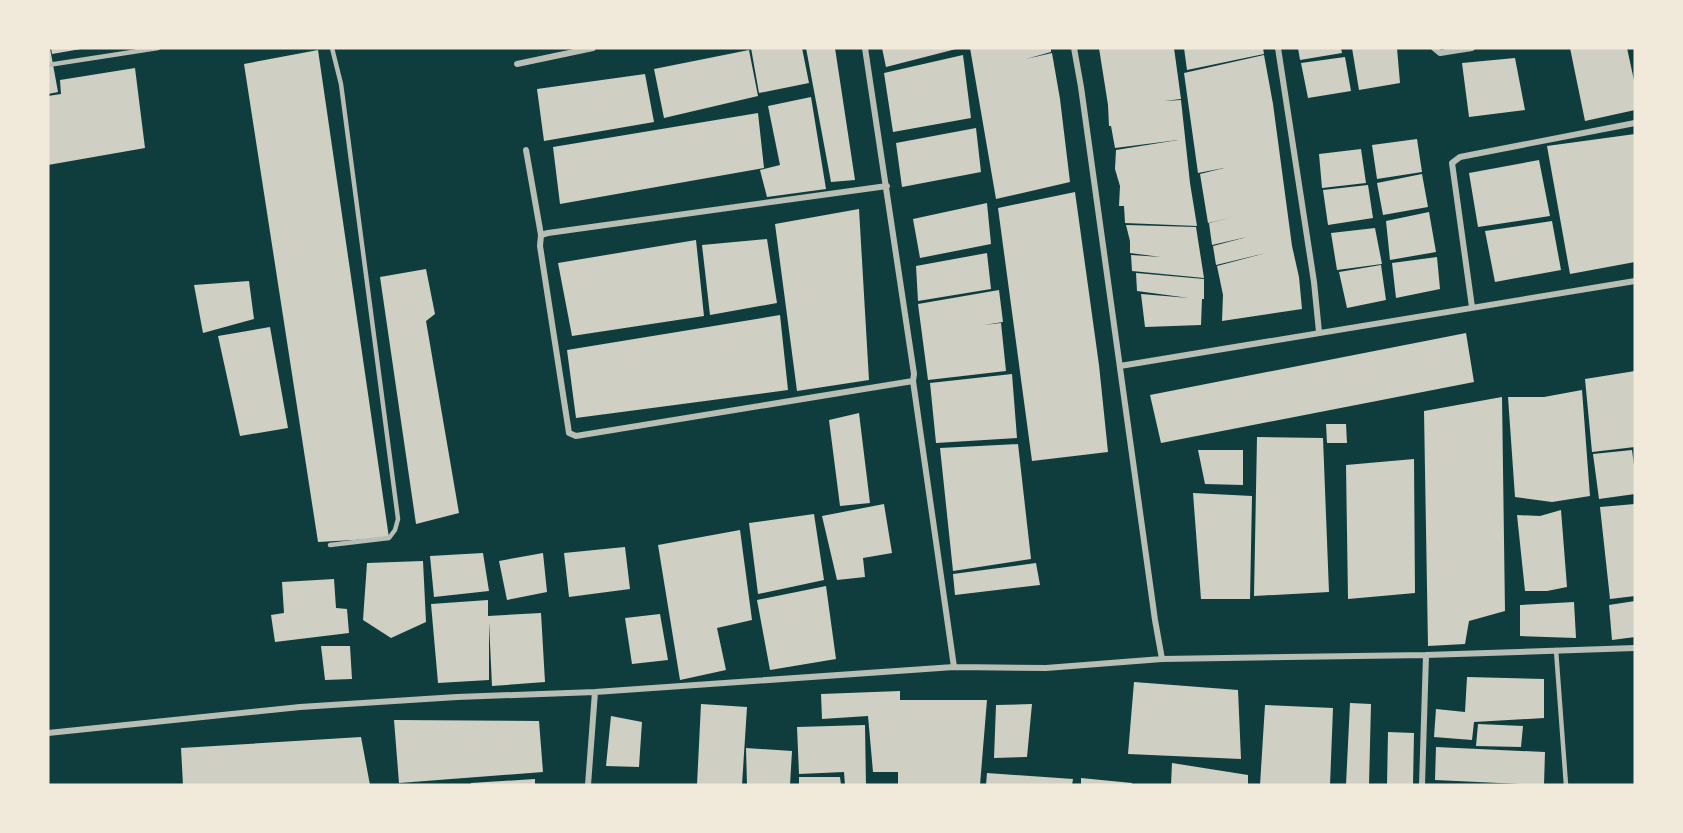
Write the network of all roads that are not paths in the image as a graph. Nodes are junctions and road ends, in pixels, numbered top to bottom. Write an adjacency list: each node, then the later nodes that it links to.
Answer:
1 (158, 48): 10 (lane)
2 (332, 48): 20 (lane)
3 (593, 48): 9 (street)
4 (865, 48): 13 (street)
5 (1074, 48): 18 (street)
6 (1278, 48): 17 (street)
7 (1434, 48): 8 (street)
8 (1472, 48)
9 (517, 64)
10 (48, 65)
11 (1635, 123): 16 (street)
12 (526, 150): 14 (street)
13 (887, 186): 14 (street); 19 (street)
14 (541, 235): 19 (street)
15 (1635, 281): 16 (street)
16 (1472, 307): 17 (street)
17 (1319, 332): 18 (street)
18 (1120, 366): 24 (street)
19 (913, 381): 25 (street)
20 (330, 546)
21 (1635, 648): 22 (street)
22 (1556, 650): 23 (street); 30 (lane)
23 (1426, 655): 24 (street); 29 (street)
24 (1162, 659): 25 (street)
25 (954, 667): 26 (street)
26 (595, 692): 27 (street); 28 (street)
27 (48, 734)
28 (588, 785)
29 (1422, 785)
30 (1566, 785)

